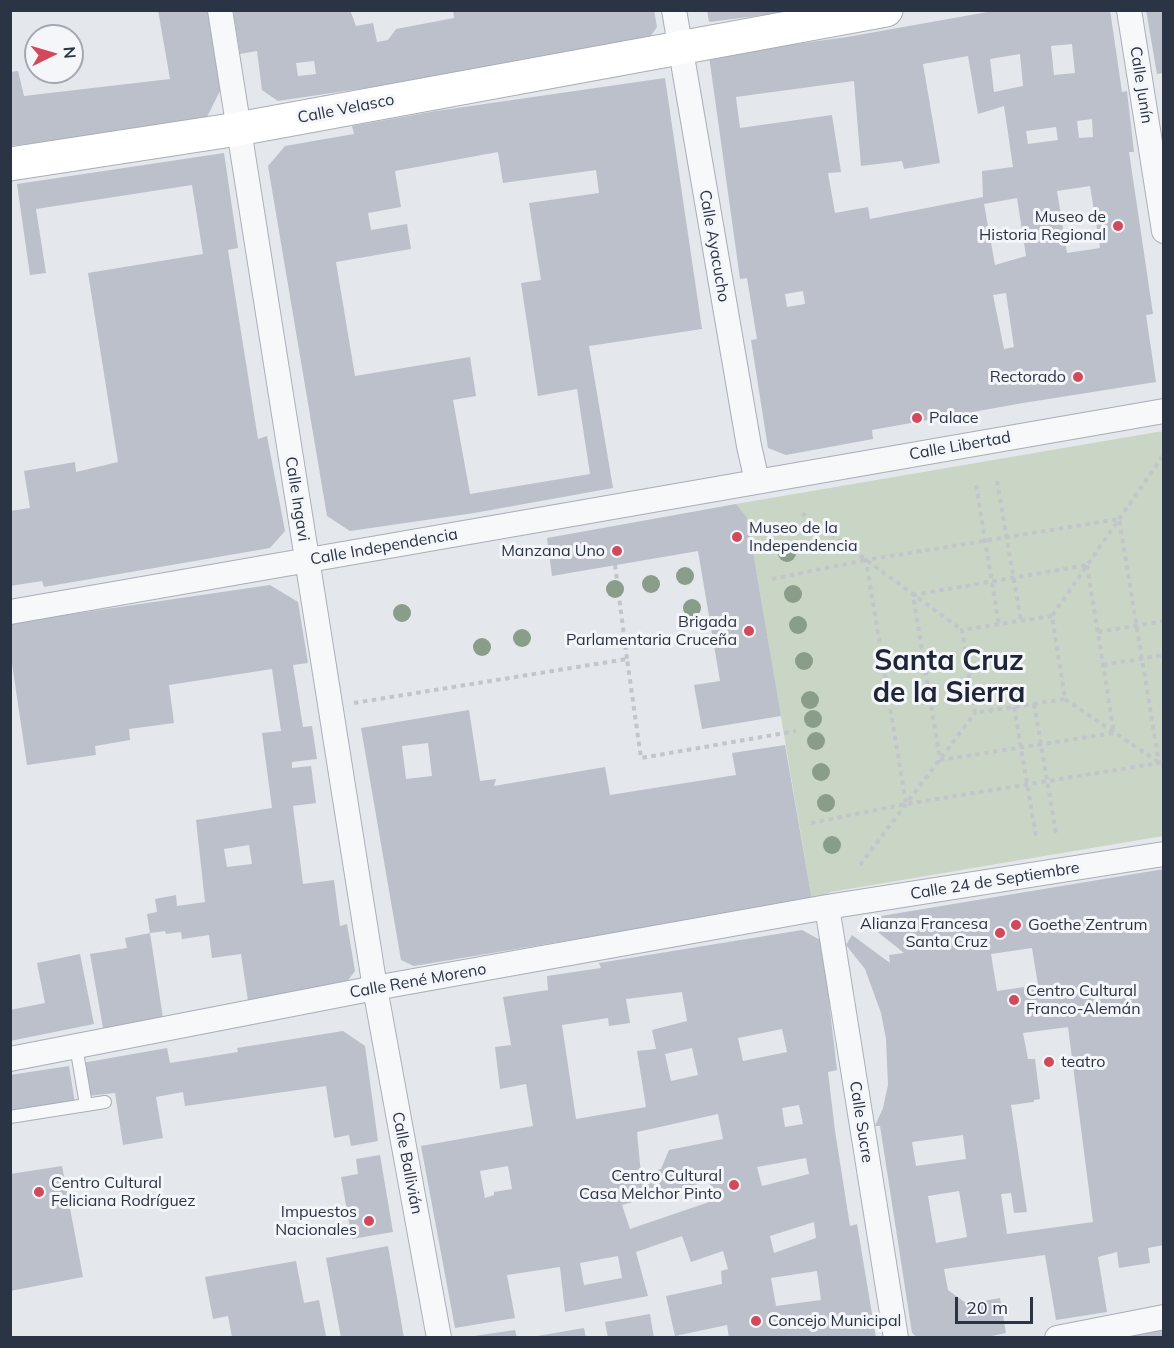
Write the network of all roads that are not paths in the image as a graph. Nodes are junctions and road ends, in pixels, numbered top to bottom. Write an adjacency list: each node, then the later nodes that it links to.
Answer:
1 (220, 10): 6 (street, Calle Ingavi)
2 (674, 10): 5 (street, Calle Ayacucho)
3 (886, 10): 5 (street, Calle Velasco)
4 (1129, 10): 8 (street, Calle Junín)
5 (679, 47): 6 (street, Calle Velasco); 10 (street, Calle Ayacucho)
6 (238, 129): 7 (street, Calle Velasco); 11 (street, Calle Ingavi)
7 (10, 164)
8 (1164, 231)
9 (1164, 411): 10 (street, Calle Libertad)
10 (756, 481): 11 (street, Calle Independencia)
11 (307, 560): 12 (street, Calle Independencia); 15 (street, Calle Ingavi)
12 (10, 612)
13 (1164, 854): 14 (street, Calle 24 de Septiembre)
14 (827, 907): 15 (street, Calle René Moreno); 23 (street, Calle Sucre)
15 (375, 988): 16 (street, Calle René Moreno); 22 (street, Calle Ballivián)
16 (76, 1046): 17 (street, Calle René Moreno); 19 (lane)
17 (10, 1059)
18 (105, 1102): 19 (lane)
19 (86, 1105): 20 (lane)
20 (10, 1117)
21 (1164, 1317): 24 (street)
22 (439, 1338)
23 (896, 1338)
24 (1057, 1338)

